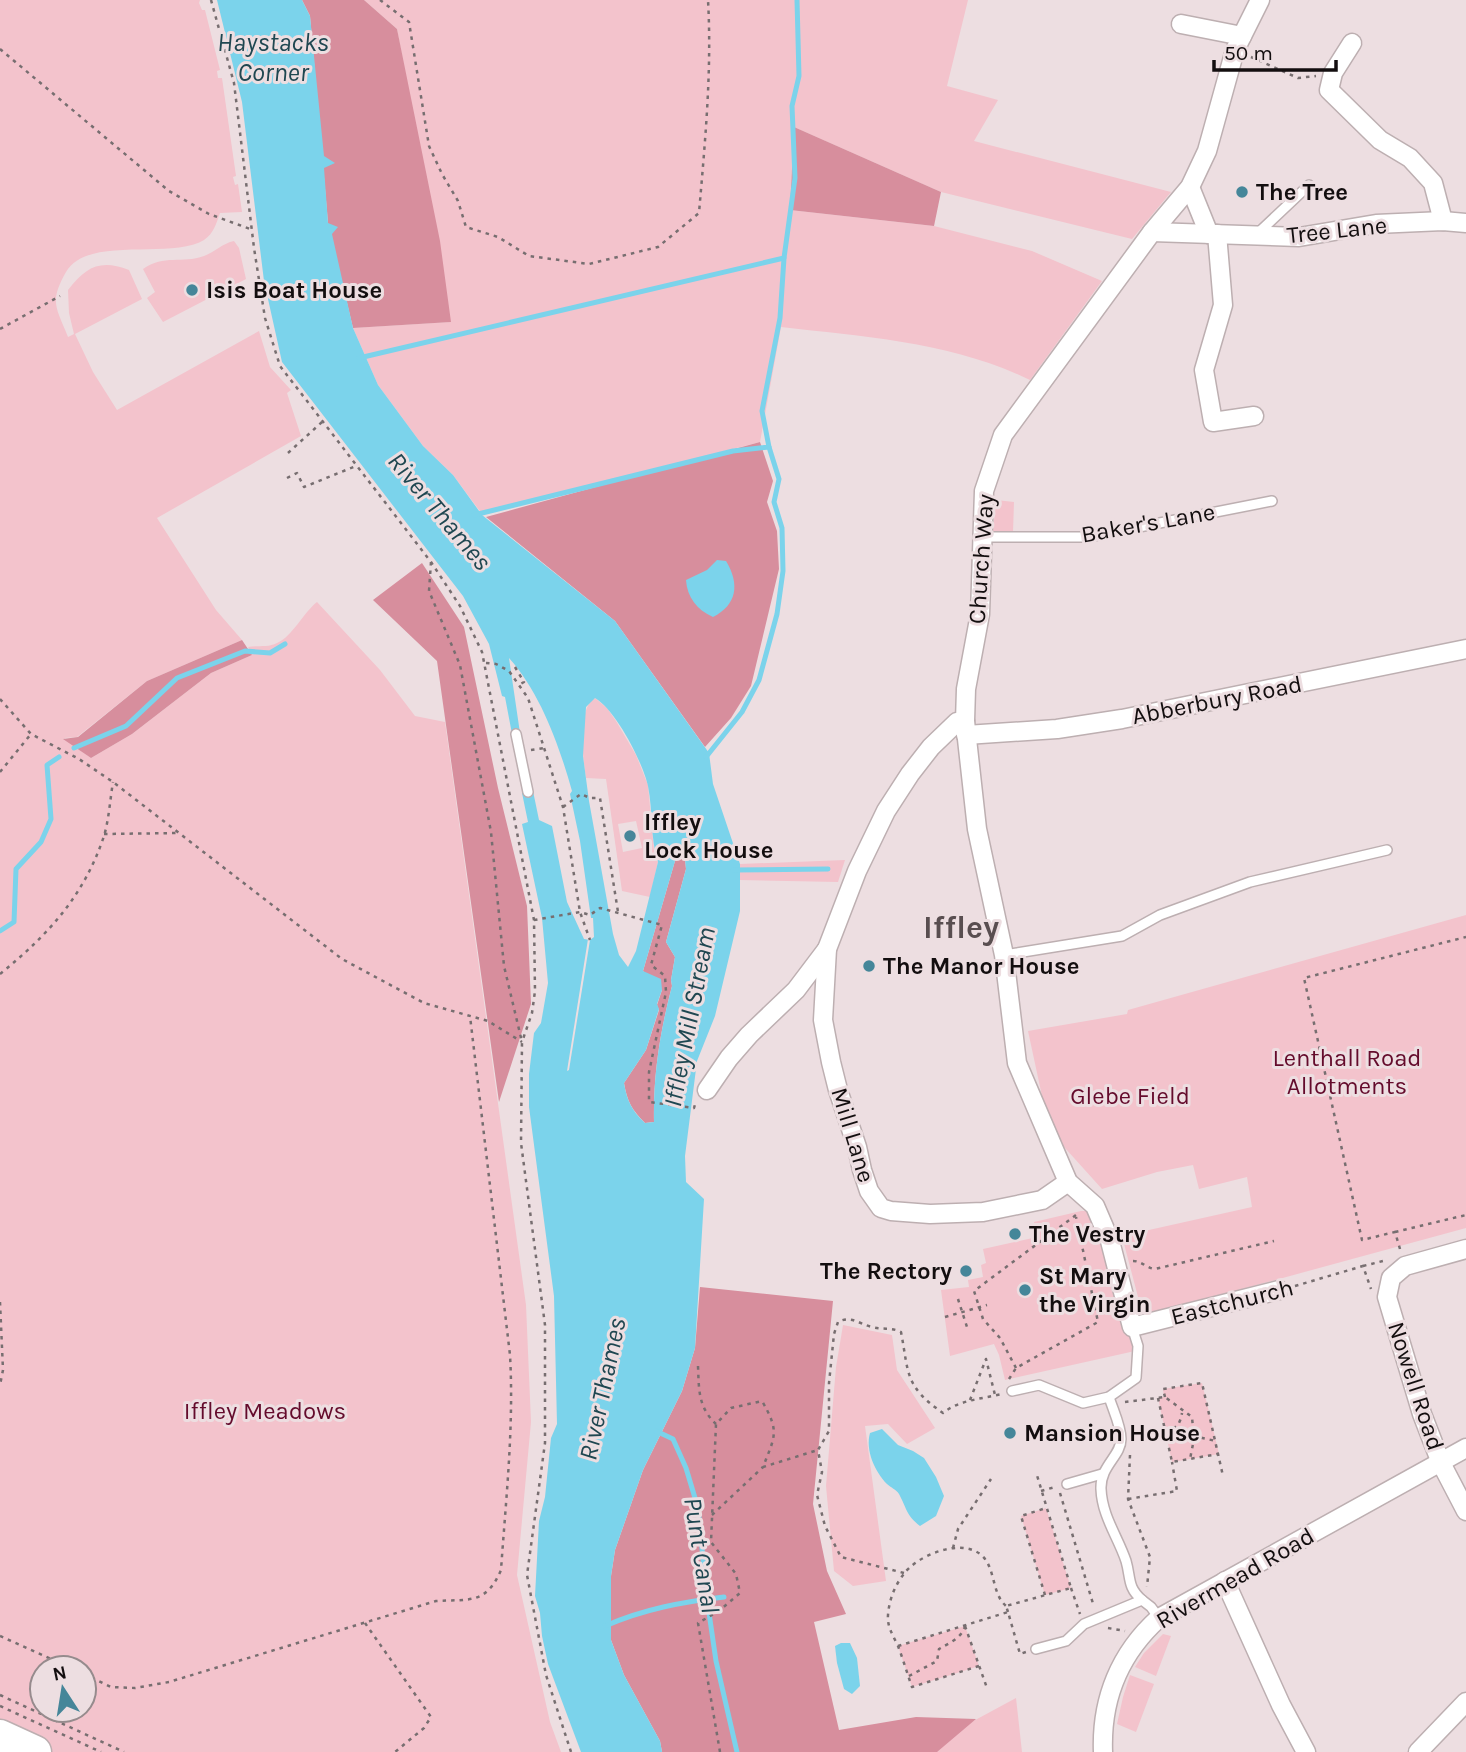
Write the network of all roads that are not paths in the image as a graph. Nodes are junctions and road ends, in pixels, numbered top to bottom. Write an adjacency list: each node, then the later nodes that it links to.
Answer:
1 (1260, 0): 3 (street, Church Way)
2 (1181, 24): 3 (street)
3 (1238, 43): 6 (street, Church Way)
4 (1352, 43): 7 (street)
5 (1309, 185): 11 (lane)
6 (1190, 187): 9 (street, Church Way); 10 (street)
7 (1443, 221): 8 (street, Tree Lane); 11 (street, Tree Lane)
8 (1466, 223)
9 (1152, 232): 10 (street, Tree Lane); 14 (street, Church Way)
10 (1213, 234): 11 (street, Tree Lane); 12 (street)
11 (1254, 237)
12 (1254, 416)
13 (1272, 501): 14 (lane, Baker's Lane)
14 (981, 537): 16 (street, Church Way)
15 (1466, 649): 16 (street, Abberbury Road)
16 (966, 728): 20 (street, Mill Lane); 21 (street, Church Way)
17 (516, 734): 18 (lane)
18 (528, 792)
19 (1387, 850): 21 (lane)
20 (827, 949): 22 (street, Mill Lane); 23 (street, Mill Lane)
21 (1004, 955): 23 (street, Church Way)
22 (706, 1090)
23 (1068, 1182): 26 (street)
24 (1466, 1249): 30 (street, Nowell Road)
25 (1279, 1290): 26 (street, Eastchurch)
26 (1132, 1327): 28 (lane)
27 (1012, 1391): 28 (lane)
28 (1109, 1397): 31 (lane)
29 (1466, 1448): 30 (street, Rivermead Road)
30 (1441, 1463): 33 (street, Nowell Road); 34 (street, Rivermead Road)
31 (1102, 1474): 32 (lane); 35 (lane)
32 (1062, 1485)
33 (1466, 1511)
34 (1225, 1581): 36 (street, Rivermead Road); 42 (street)
35 (1142, 1600): 36 (lane); 37 (lane)
36 (1159, 1618): 41 (street, Rivermead Road)
37 (1035, 1649)
38 (1466, 1702): 43 (street)
39 (0, 1736): 40 (highway)
40 (36, 1752)
41 (1104, 1752)
42 (1306, 1752)
43 (1418, 1752)

